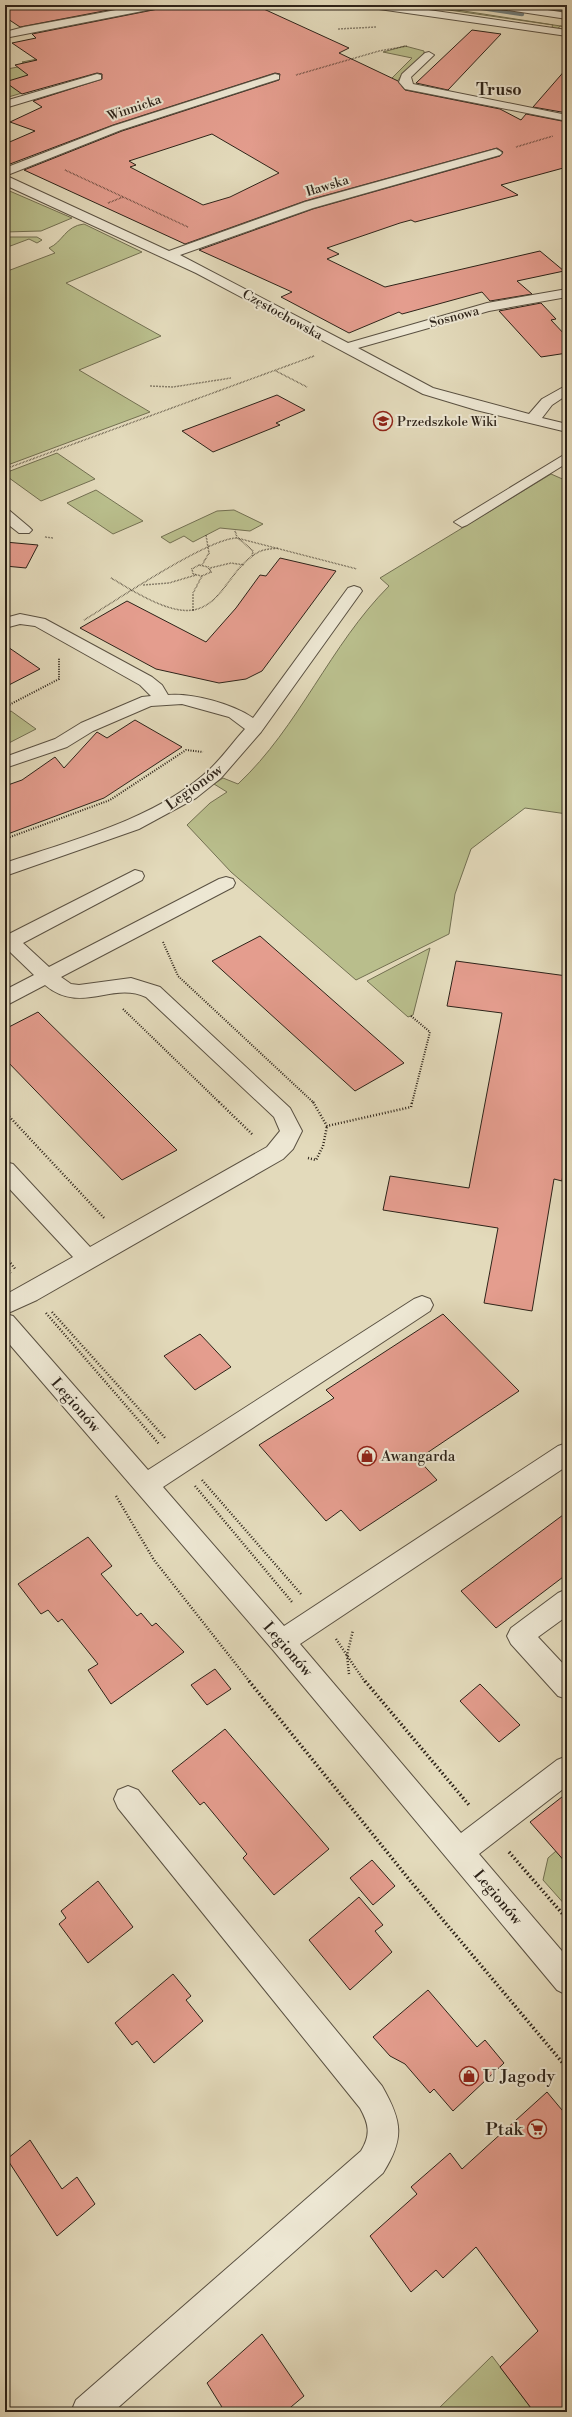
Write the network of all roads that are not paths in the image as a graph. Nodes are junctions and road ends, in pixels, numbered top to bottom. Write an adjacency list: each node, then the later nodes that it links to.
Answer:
1 (158, 5): 6 (street)
2 (372, 5): 5 (street)
3 (494, 5): 4 (street)
4 (567, 16)
5 (567, 33)
6 (5, 35)
7 (429, 55): 11 (street)
8 (97, 77): 10 (street)
9 (275, 78): 13 (street, Winnicka)
10 (5, 105)
11 (567, 118)
12 (496, 153): 15 (street, Iławska)
13 (5, 172)
14 (5, 180): 15 (street, Częstochowska)
15 (169, 255): 17 (street, Częstochowska)
16 (567, 293): 17 (street, Sosnowa)
17 (344, 348): 19 (street, Częstochowska)
18 (567, 389): 19 (street)
19 (532, 420): 20 (street, Częstochowska)
20 (567, 428)
21 (567, 457): 23 (street)
22 (5, 514): 24 (street)
23 (462, 522)
24 (24, 530)
25 (354, 591): 28 (street, Legionów)
26 (5, 623): 27 (street)
27 (162, 699): 28 (street); 29 (street)
28 (254, 728): 30 (street, Legionów)
29 (5, 763)
30 (5, 870)
31 (135, 876): 33 (street)
32 (226, 883): 34 (street)
33 (8, 943): 34 (street)
34 (47, 976): 35 (street); 37 (street)
35 (5, 999)
36 (5, 1170): 37 (street)
37 (88, 1259): 38 (street)
38 (5, 1305)
39 (422, 1305): 42 (street)
40 (5, 1323): 42 (street, Legionów)
41 (567, 1453): 44 (street)
42 (146, 1485): 44 (street, Legionów)
43 (567, 1601): 45 (street)
44 (282, 1642): 48 (street, Legionów)
45 (567, 1687)
46 (567, 1769): 48 (street)
47 (128, 1799): 50 (street)
48 (460, 1852): 49 (street, Legionów)
49 (567, 1980)
50 (88, 2412)

